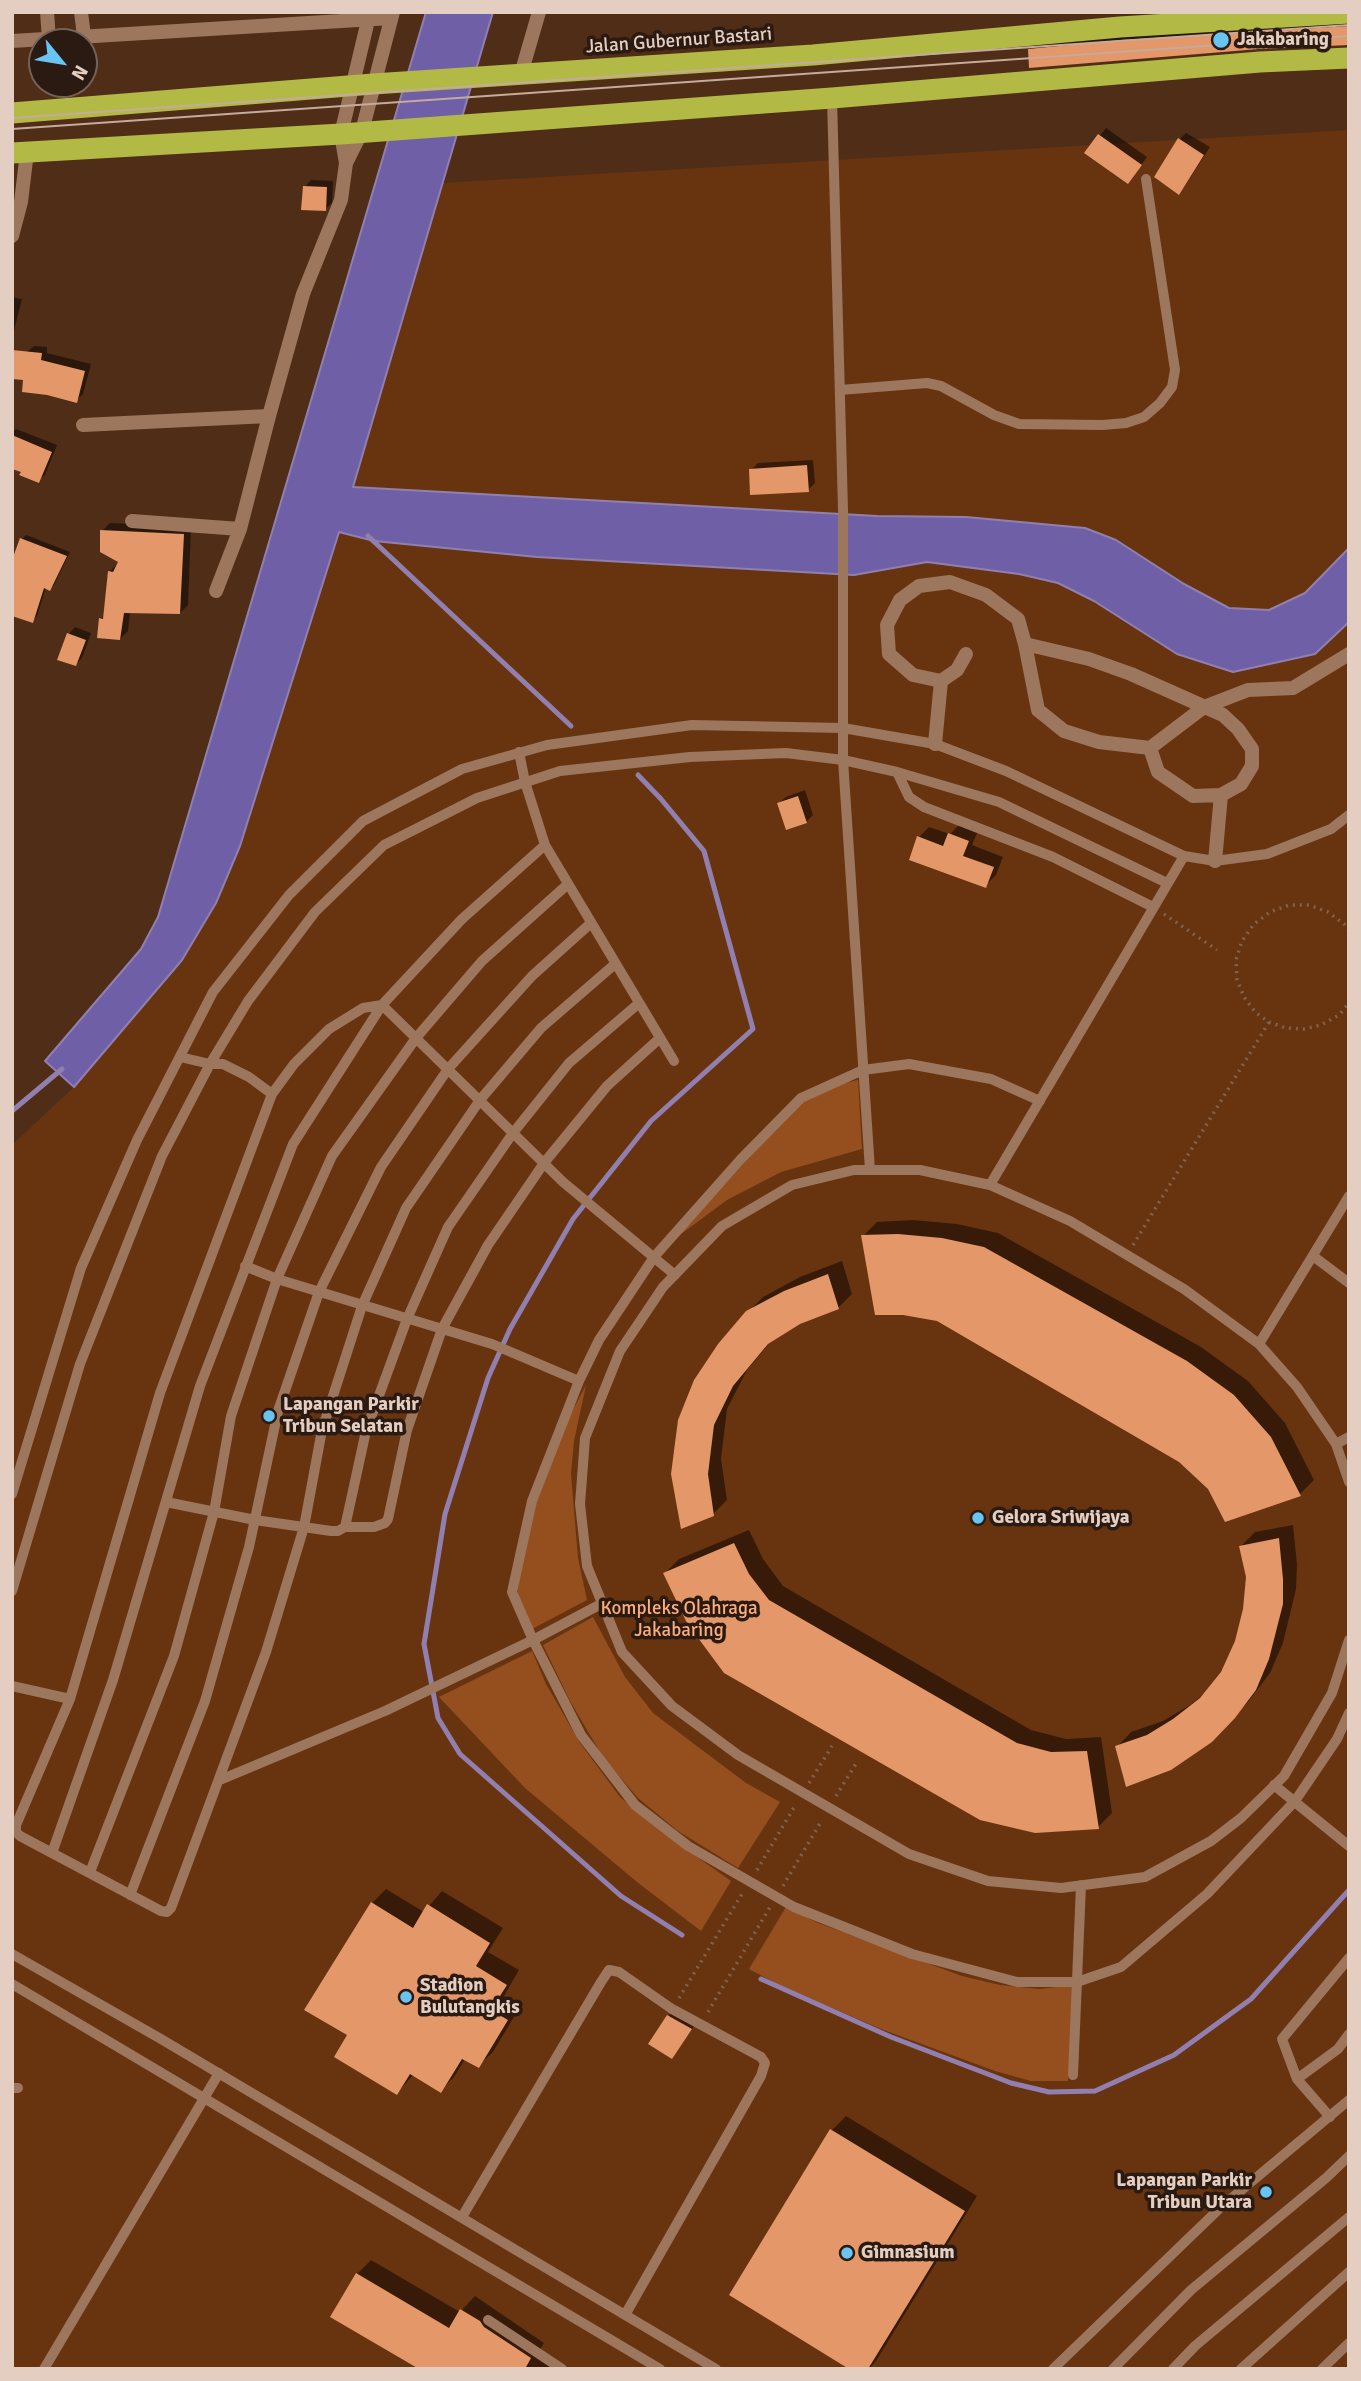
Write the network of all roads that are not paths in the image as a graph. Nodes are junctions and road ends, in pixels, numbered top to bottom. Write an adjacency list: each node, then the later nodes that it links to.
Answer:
1 (539, 12): 7 (street)
2 (1349, 13): 7 (highway, Jalan Gubernur Bastari)
3 (392, 15): 4 (street); 8 (street)
4 (369, 16): 5 (street); 8 (street)
5 (98, 36)
6 (1349, 58): 9 (highway)
7 (521, 74): 8 (highway, Jalan Gubernur Bastari)
8 (369, 84): 10 (highway, Jalan Gubernur Bastari); 11 (street); 11 (street)
9 (832, 97): 11 (highway); 16 (lane)
10 (12, 113)
11 (361, 131): 12 (highway); 13 (street); 13 (street)
12 (19, 153): 15 (street)
13 (346, 163): 17 (street)
14 (1146, 180): 16 (lane)
15 (12, 236)
16 (840, 390): 27 (lane)
17 (269, 415): 18 (street); 20 (street)
18 (83, 425)
19 (132, 520): 20 (street)
20 (240, 529): 21 (street)
21 (216, 592)
22 (1025, 644): 25 (street); 26 (street); 29 (street)
23 (966, 654): 25 (street)
24 (1349, 654): 26 (street)
25 (941, 681): 28 (street)
26 (1204, 707): 29 (street); 34 (street)
27 (843, 728): 28 (lane); 30 (lane); 31 (lane)
28 (934, 744): 37 (lane)
29 (1150, 748): 34 (street)
30 (519, 752): 33 (lane); 48 (lane)
31 (843, 760): 32 (lane); 33 (lane); 52 (lane)
32 (897, 772): 39 (lane); 41 (lane)
33 (525, 782): 36 (lane); 50 (lane)
34 (1221, 795): 38 (street)
35 (1349, 815): 38 (lane)
36 (545, 845): 40 (lane); 45 (lane)
37 (1184, 856): 38 (lane); 39 (lane)
38 (1215, 861)
39 (1167, 883): 41 (lane)
40 (568, 884): 42 (lane); 46 (lane)
41 (1153, 907): 55 (lane)
42 (591, 923): 43 (lane); 51 (lane)
43 (615, 964): 44 (lane); 54 (lane)
44 (638, 1004): 47 (lane); 56 (lane)
45 (382, 1005): 46 (lane); 53 (lane); 63 (lane)
46 (416, 1038): 51 (lane); 65 (lane)
47 (660, 1038): 49 (lane); 57 (lane)
48 (180, 1057): 50 (lane); 78 (lane)
49 (674, 1061)
50 (210, 1064): 53 (lane); 84 (lane)
51 (448, 1069): 54 (lane); 67 (lane)
52 (863, 1070): 55 (lane); 58 (lane); 62 (lane)
53 (272, 1094): 90 (lane)
54 (480, 1100): 56 (lane); 68 (lane)
55 (1040, 1101): 59 (lane)
56 (513, 1133): 57 (lane); 69 (lane)
57 (544, 1163): 62 (lane); 70 (lane)
58 (870, 1170): 59 (lane); 64 (lane)
59 (990, 1185): 72 (lane)
60 (1349, 1196): 61 (lane)
61 (1312, 1256): 66 (lane); 72 (lane)
62 (654, 1257): 64 (lane); 71 (lane)
63 (245, 1266): 65 (lane); 79 (lane)
64 (675, 1275): 73 (lane)
65 (277, 1279): 67 (lane); 80 (lane)
66 (1349, 1283)
67 (319, 1292): 68 (lane); 81 (lane)
68 (362, 1306): 69 (lane); 82 (lane)
69 (407, 1319): 70 (lane); 83 (lane)
70 (442, 1329): 74 (lane); 83 (lane)
71 (599, 1340): 73 (lane); 74 (lane)
72 (1259, 1344): 76 (lane)
73 (620, 1352): 85 (lane)
74 (579, 1381): 86 (lane)
75 (1349, 1437): 76 (lane)
76 (1336, 1444): 77 (lane)
77 (1349, 1482)
78 (12, 1494)
79 (166, 1502): 80 (lane); 96 (lane)
80 (214, 1512): 81 (lane); 97 (lane)
81 (254, 1520): 82 (lane); 99 (lane)
82 (304, 1527): 83 (lane); 92 (lane)
83 (345, 1527)
84 (12, 1591)
85 (601, 1604): 86 (lane); 98 (lane)
86 (533, 1640): 92 (lane); 102 (lane)
87 (1349, 1640): 88 (lane)
88 (1345, 1669): 93 (lane)
89 (12, 1686): 90 (lane)
90 (70, 1699): 96 (lane)
91 (1349, 1713): 94 (lane)
92 (220, 1780): 99 (lane)
93 (1274, 1784): 94 (lane); 98 (lane)
94 (1295, 1801): 95 (lane); 102 (lane)
95 (1349, 1846)
96 (52, 1853): 97 (lane)
97 (90, 1872): 99 (lane)
98 (1081, 1885): 102 (lane)
99 (130, 1895)
100 (12, 1954): 105 (lane)
101 (1349, 1958): 107 (lane)
102 (1077, 1982): 106 (lane)
103 (12, 1984): 108 (lane)
104 (1349, 2034): 107 (lane)
105 (219, 2073): 108 (lane); 112 (lane)
106 (1073, 2076)
107 (1297, 2079): 110 (lane)
108 (202, 2098): 118 (lane); 120 (lane)
109 (1349, 2100): 110 (lane)
110 (1330, 2117): 122 (lane)
111 (1349, 2156): 123 (lane)
112 (463, 2217): 115 (lane); 115 (lane)
113 (1349, 2217): 124 (lane)
114 (1349, 2272): 125 (lane)
115 (625, 2315): 121 (lane)
116 (488, 2320): 119 (lane)
117 (1349, 2343): 126 (lane)
118 (44, 2369)
119 (562, 2369)
120 (660, 2369)
121 (716, 2369)
122 (1053, 2369)
123 (1113, 2369)
124 (1173, 2369)
125 (1241, 2369)
126 (1322, 2369)

